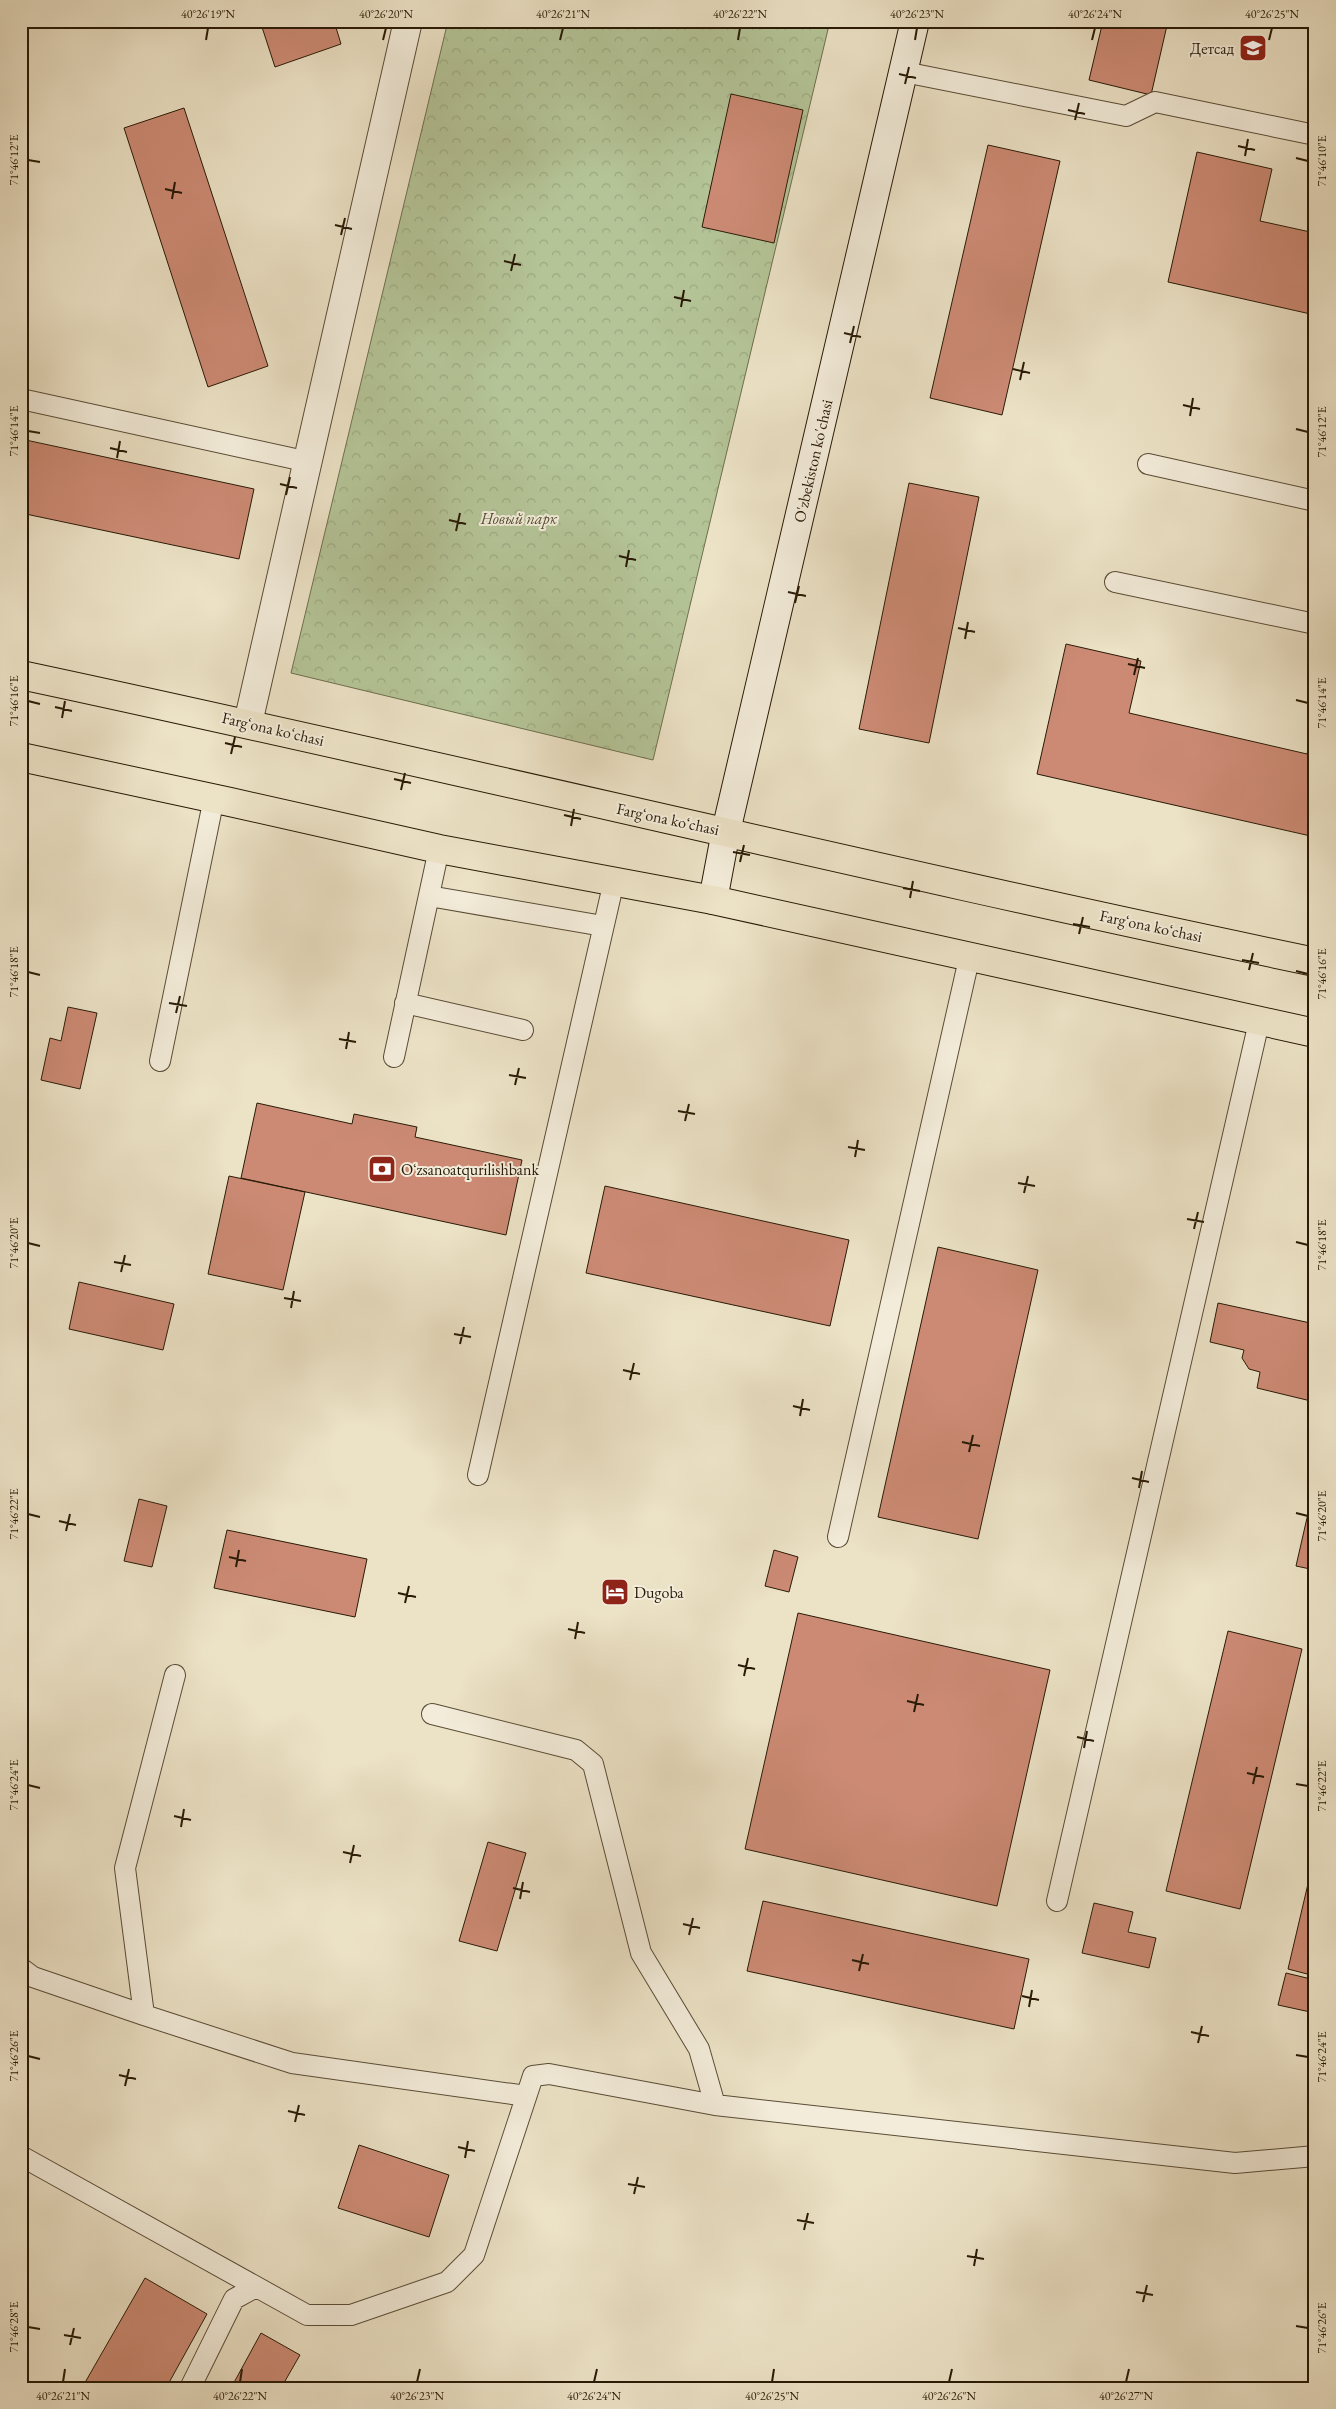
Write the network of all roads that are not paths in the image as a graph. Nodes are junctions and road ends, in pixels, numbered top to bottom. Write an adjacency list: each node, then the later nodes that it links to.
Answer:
1 (408, 21): 6 (street)
2 (915, 21): 3 (street, O'zbekiston ko'chasi)
3 (904, 72): 4 (lane); 15 (street, O'zbekiston ko'chasi)
4 (1315, 135)
5 (21, 399): 6 (lane)
6 (309, 462): 12 (street)
7 (1148, 464): 8 (lane)
8 (1315, 501)
9 (1115, 582): 10 (lane)
10 (1315, 624)
11 (21, 675): 12 (main road, Fargʻona koʻchasi)
12 (248, 723): 15 (main road, Fargʻona koʻchasi)
13 (21, 757): 14 (main road)
14 (214, 798): 16 (main road); 28 (lane)
15 (726, 831): 19 (street, O'zbekiston ko'chasi); 22 (main road, Fargʻona koʻchasi)
16 (439, 849): 17 (main road); 18 (lane)
17 (614, 881): 19 (main road); 20 (lane)
18 (429, 896): 20 (lane); 23 (lane)
19 (713, 900): 21 (main road)
20 (603, 926): 29 (lane)
21 (969, 959): 24 (main road); 30 (lane)
22 (1315, 962)
23 (405, 1002): 25 (lane); 27 (lane)
24 (1259, 1022): 26 (main road); 33 (lane)
25 (523, 1030)
26 (1315, 1034)
27 (394, 1057)
28 (160, 1061)
29 (478, 1474)
30 (838, 1537)
31 (175, 1675): 35 (lane)
32 (432, 1714): 37 (lane)
33 (1057, 1901)
34 (21, 1968): 35 (lane)
35 (144, 2015): 36 (lane)
36 (526, 2096): 37 (lane); 40 (lane)
37 (714, 2104): 39 (lane)
38 (21, 2156): 40 (lane)
39 (1315, 2156)
40 (256, 2287): 41 (lane)
41 (190, 2388)

